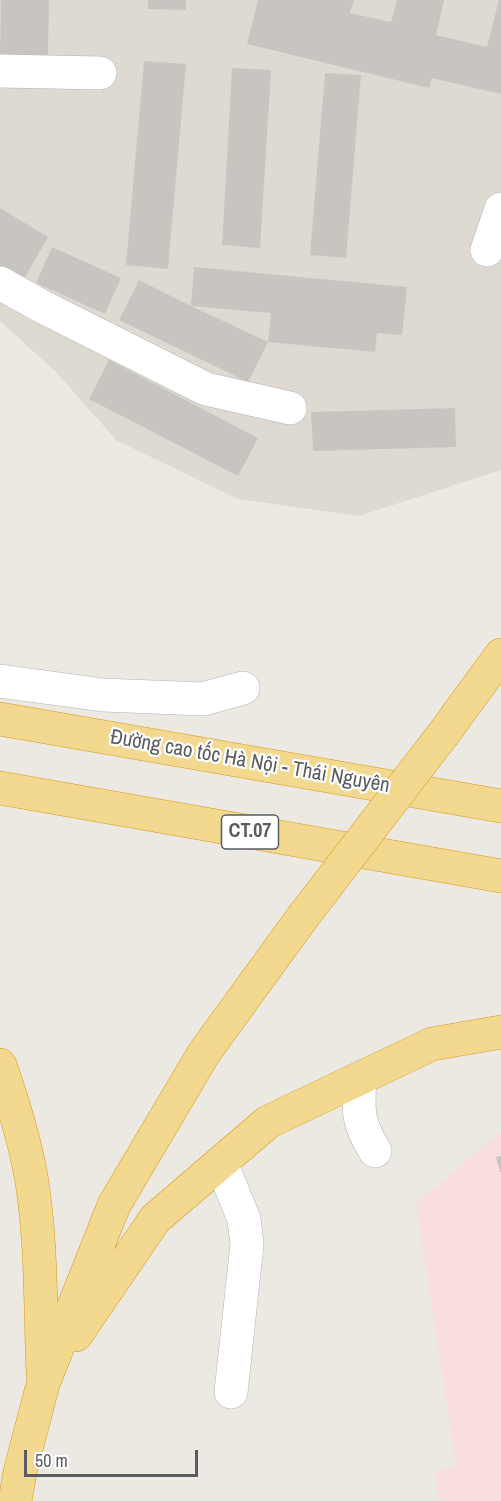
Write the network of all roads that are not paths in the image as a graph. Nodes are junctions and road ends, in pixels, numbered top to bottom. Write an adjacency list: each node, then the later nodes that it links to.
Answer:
1 (0, 71): 2 (street)
2 (100, 73)
3 (501, 209): 4 (street)
4 (487, 250)
5 (0, 283): 6 (street)
6 (290, 408)
7 (501, 655): 20 (highway, bridge)
8 (0, 681): 9 (street)
9 (243, 688)
10 (0, 718): 11 (highway); 13 (highway, Đường cao tốc Hà Nội - Thái Nguyên)
11 (501, 786)
12 (0, 788): 14 (highway, CT.07)
13 (501, 806)
14 (501, 876)
15 (501, 1032): 17 (highway)
16 (0, 1065): 20 (highway)
17 (360, 1078): 18 (street); 19 (highway)
18 (375, 1151)
19 (221, 1163): 20 (highway); 21 (street)
20 (43, 1384): 22 (highway)
21 (231, 1392)
22 (15, 1501)

